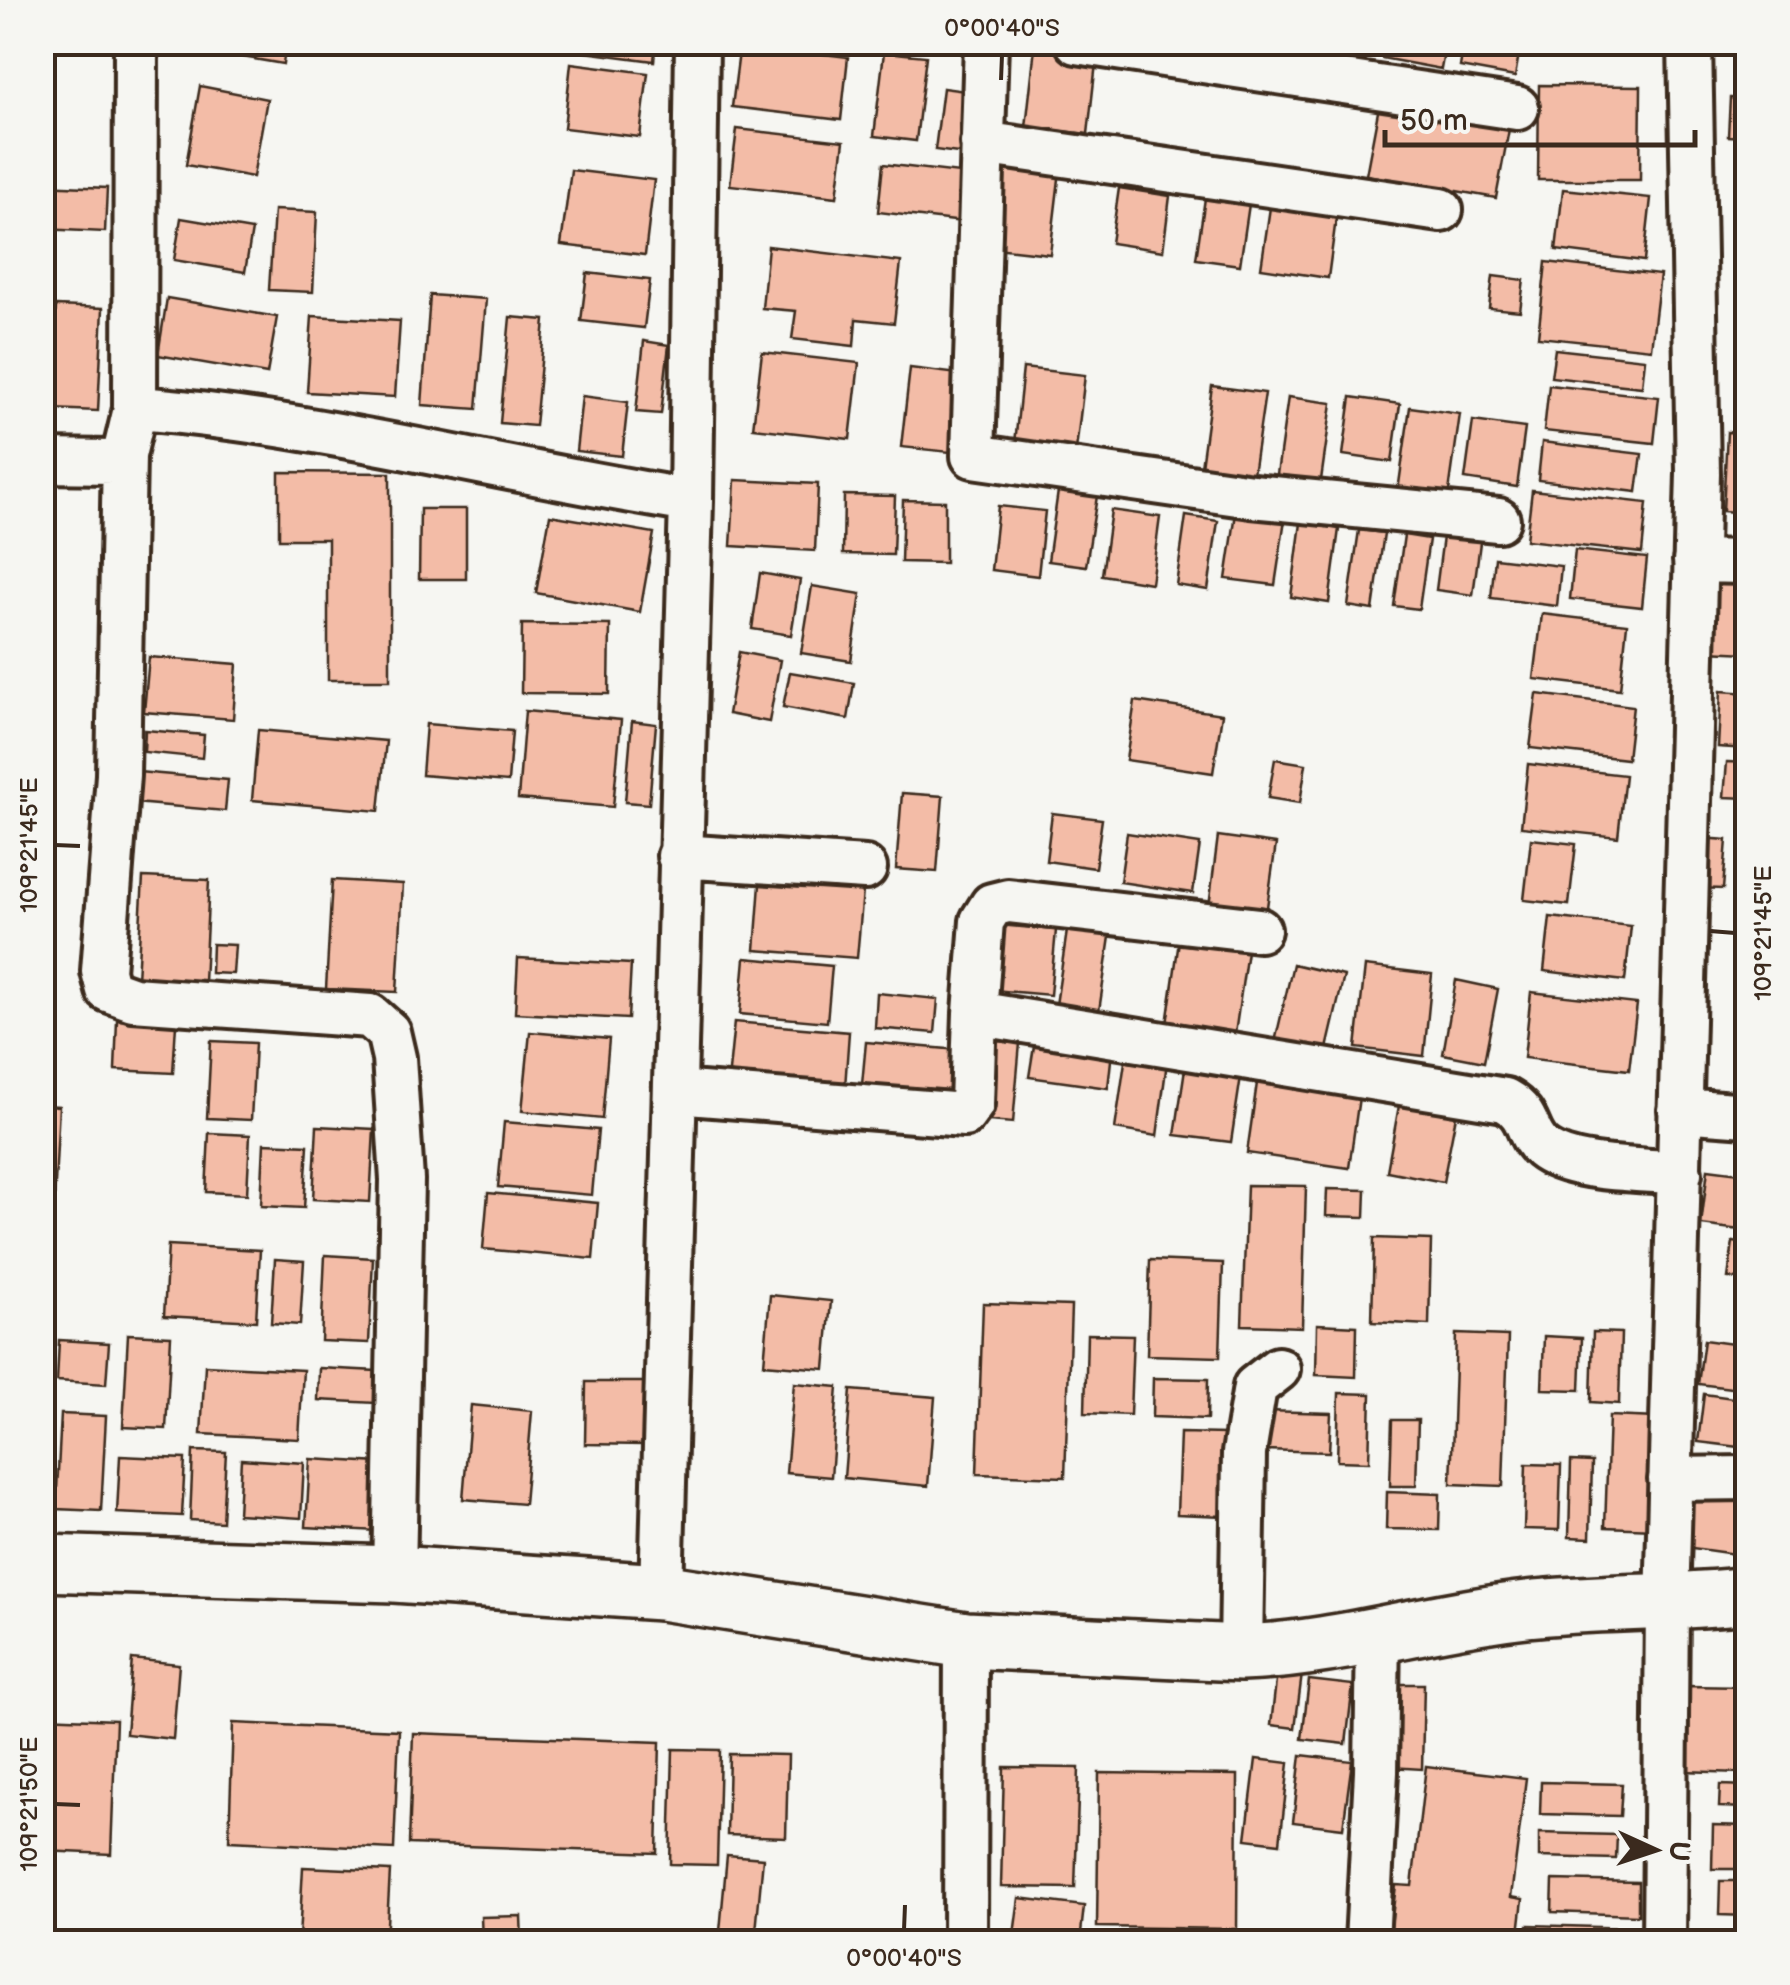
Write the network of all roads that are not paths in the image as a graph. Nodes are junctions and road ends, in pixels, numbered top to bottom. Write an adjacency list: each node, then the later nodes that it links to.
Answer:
1 (136, 42): 9 (street)
2 (696, 42): 12 (street)
3 (986, 42): 7 (street)
4 (1077, 42): 6 (street)
5 (1690, 42): 14 (street)
6 (1517, 108)
7 (982, 143): 8 (street); 13 (street)
8 (1441, 210)
9 (135, 409): 10 (street); 12 (street)
10 (124, 455): 11 (street); 28 (street)
11 (42, 461)
12 (690, 501): 16 (street)
13 (1498, 520)
14 (1695, 561): 15 (street); 21 (street)
15 (1748, 562)
16 (680, 856): 17 (street); 20 (street)
17 (866, 868)
18 (1259, 930): 19 (street)
19 (975, 1013): 20 (street); 23 (street)
20 (676, 1092): 29 (street)
21 (1680, 1110): 22 (street); 23 (street)
22 (1748, 1115)
23 (1680, 1173): 26 (street)
24 (1278, 1369): 34 (street)
25 (1748, 1478): 26 (street)
26 (1670, 1479): 31 (street)
27 (42, 1563): 28 (street)
28 (394, 1574): 29 (street)
29 (661, 1592): 33 (street)
30 (1748, 1595): 31 (street)
31 (1666, 1604): 32 (street); 37 (street)
32 (1378, 1632): 34 (street); 36 (street)
33 (966, 1640): 34 (street); 35 (street)
34 (1242, 1653)
35 (965, 1942)
36 (1367, 1942)
37 (1664, 1942)

